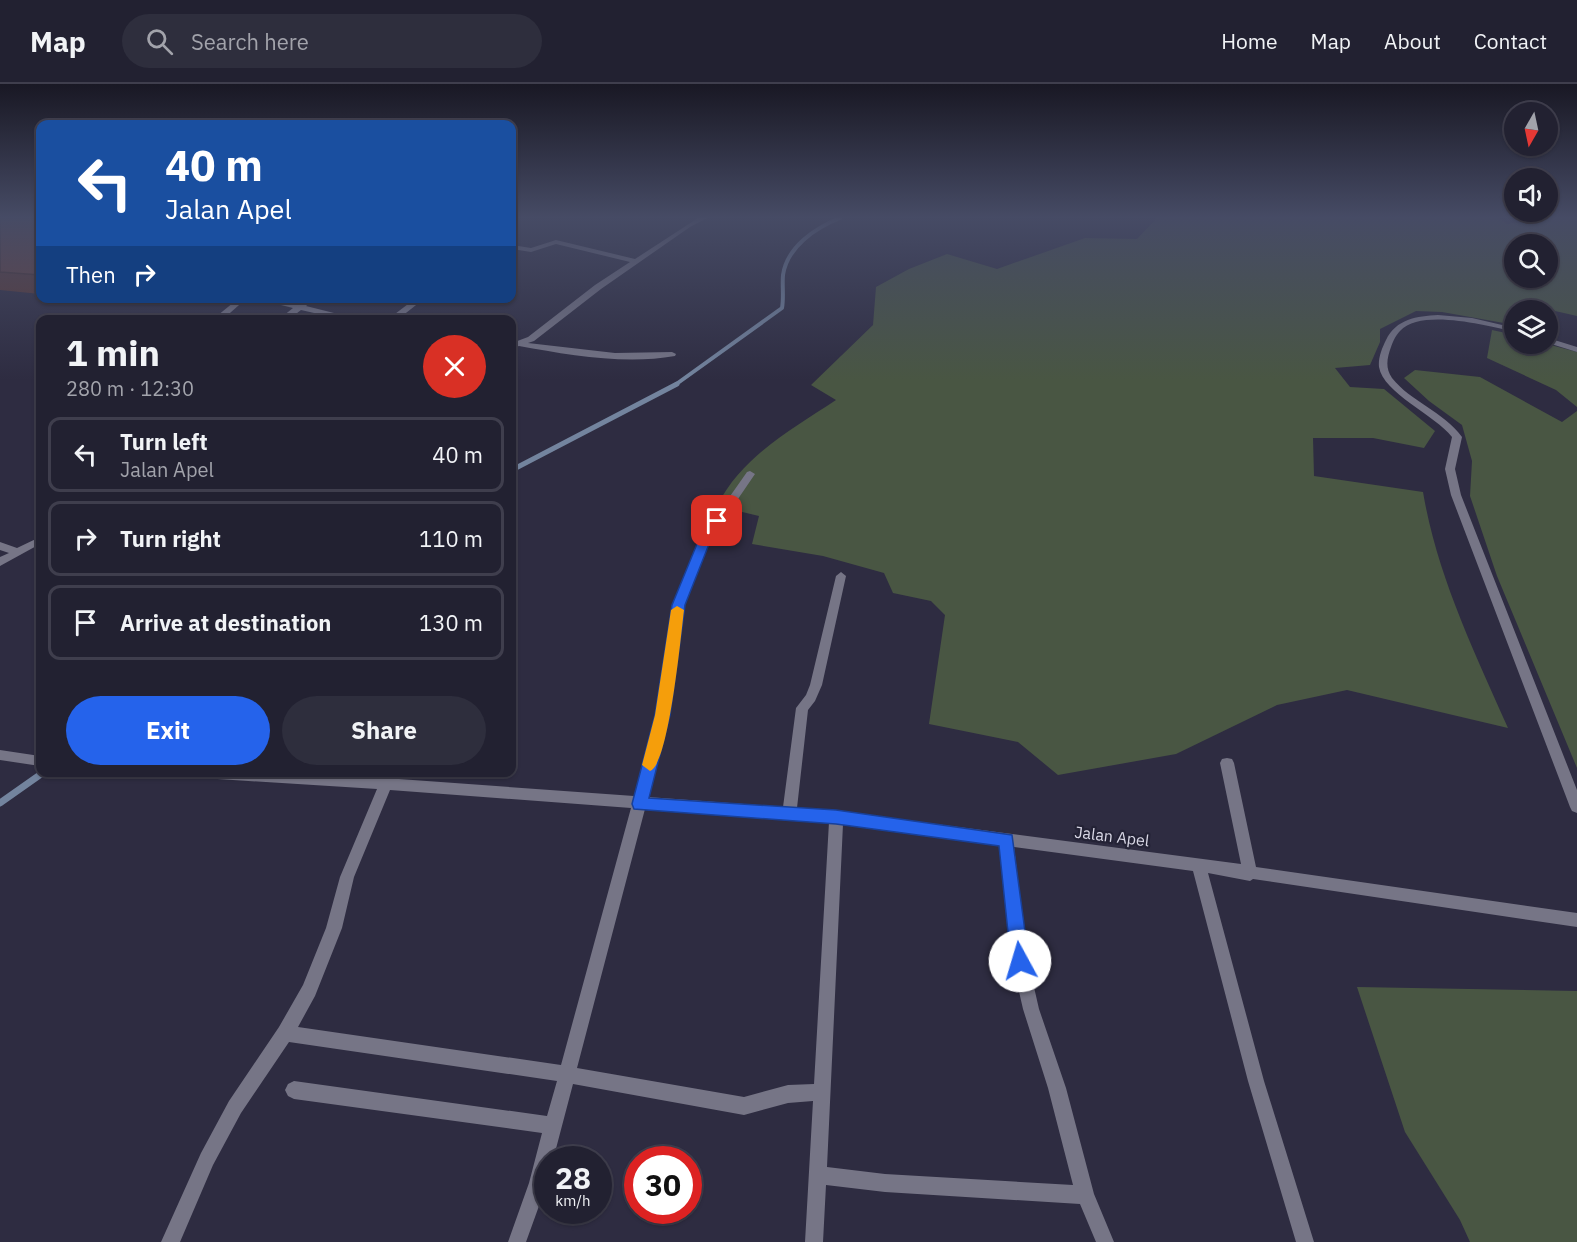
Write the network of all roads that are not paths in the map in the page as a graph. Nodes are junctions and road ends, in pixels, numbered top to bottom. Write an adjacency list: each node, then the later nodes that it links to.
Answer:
1 (618, 272): 13 (street)
2 (238, 303): 7 (street)
3 (284, 303): 6 (street)
4 (305, 303): 6 (street)
5 (415, 303): 10 (street)
6 (300, 306): 8 (street); 9 (street)
7 (222, 315)
8 (288, 315)
9 (337, 315)
10 (397, 315)
11 (1504, 328): 29 (street)
12 (1558, 343): 15 (street)
13 (516, 345)
14 (516, 346): 16 (street)
15 (1577, 350)
16 (672, 354)
17 (750, 474): 28 (street)
18 (36, 542): 20 (street)
19 (0, 546): 20 (street)
20 (18, 552): 21 (street)
21 (0, 562)
22 (841, 576): 30 (street)
23 (0, 755): 24 (street)
24 (36, 760)
25 (1227, 763): 34 (street)
26 (272, 777): 27 (street, Jalan Apel)
27 (385, 785): 28 (street, Jalan Apel); 36 (street)
28 (640, 804): 30 (street, Jalan Apel); 37 (street)
29 (1577, 807)
30 (789, 814): 31 (street, Jalan Apel)
31 (836, 817): 32 (street, Jalan Apel); 39 (street)
32 (1006, 840): 33 (street, Jalan Apel); 42 (street)
33 (1199, 865): 34 (street, Jalan Apel); 47 (street)
34 (1250, 874): 35 (street, Jalan Apel)
35 (1577, 920)
36 (285, 1033): 37 (street); 43 (street)
37 (566, 1074): 39 (street); 40 (street)
38 (294, 1090): 40 (street)
39 (820, 1092): 41 (street)
40 (553, 1126): 44 (street)
41 (817, 1175): 42 (street); 45 (street)
42 (1085, 1195): 46 (street)
43 (170, 1242)
44 (517, 1242)
45 (814, 1242)
46 (1106, 1242)
47 (1305, 1242)

